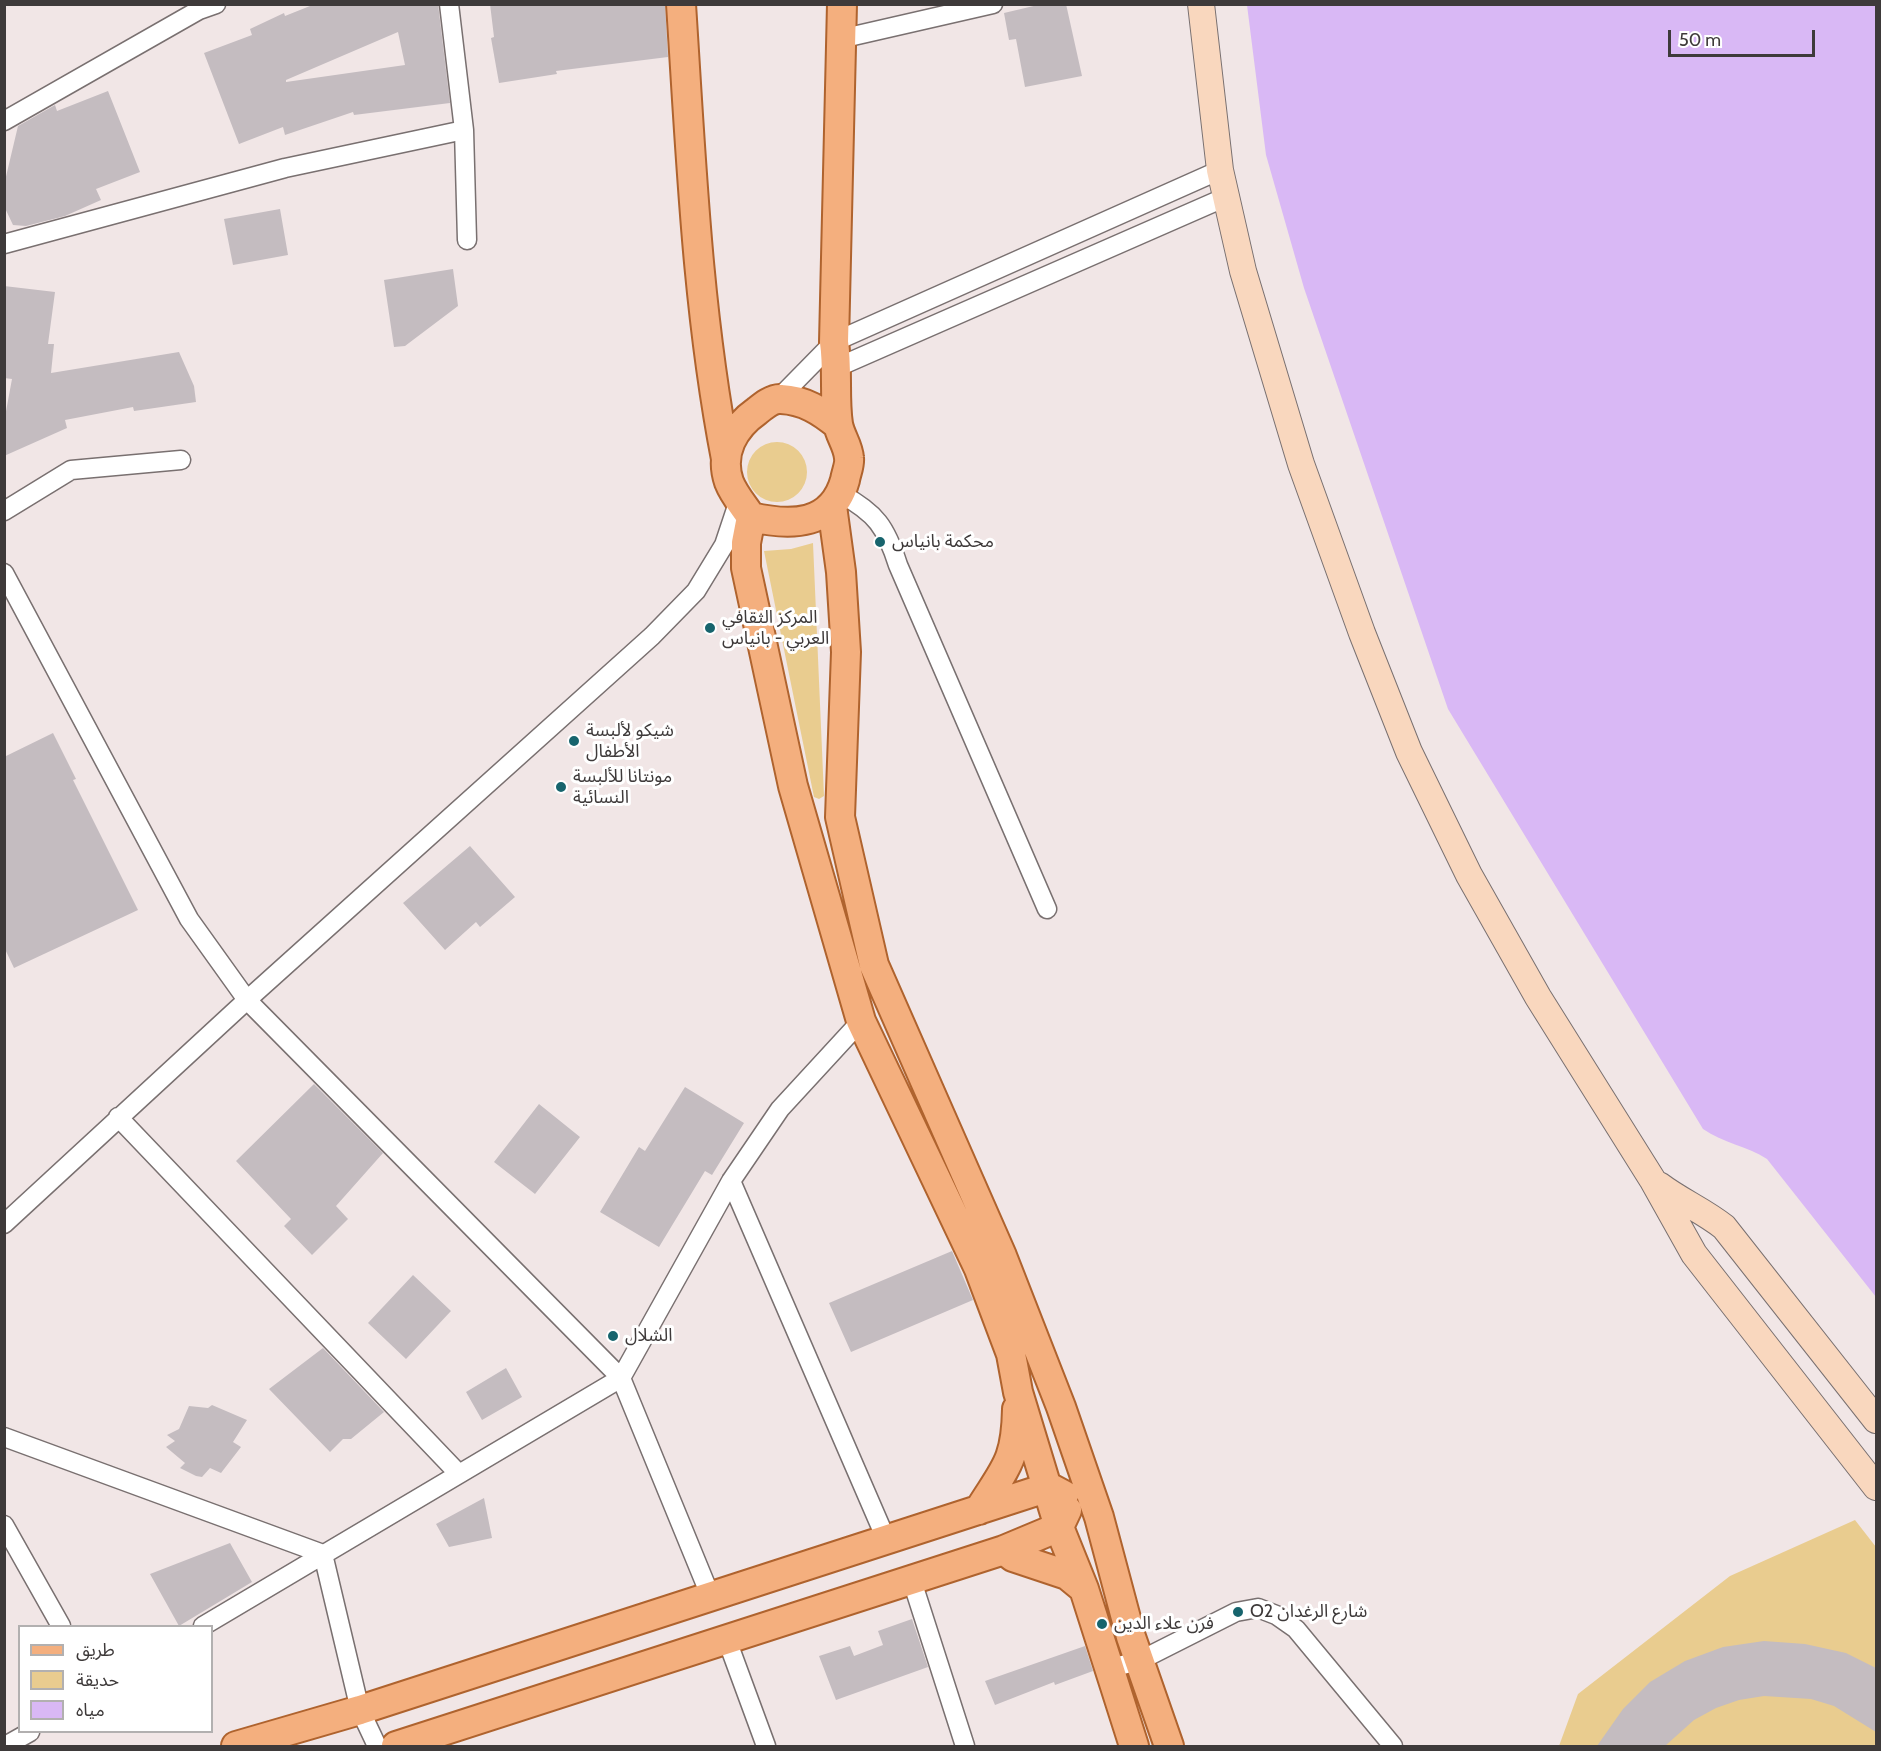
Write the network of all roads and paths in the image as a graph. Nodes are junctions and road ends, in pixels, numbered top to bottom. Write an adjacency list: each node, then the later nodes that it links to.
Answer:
1 (449, 4): 9 (street)
2 (681, 4): 18 (main road)
3 (842, 4): 7 (main road)
4 (993, 4): 7 (street)
5 (1201, 4): 10 (street)
6 (204, 6): 8 (street)
7 (840, 39): 14 (main road)
8 (4, 121)
9 (464, 130): 12 (street); 13 (street)
10 (1220, 170): 11 (street); 14 (street)
11 (1226, 197): 14 (street); 29 (street)
12 (467, 240)
13 (4, 244)
14 (836, 354): 15 (street); 16 (main road)
15 (779, 398): 16 (main road); 18 (main road)
16 (838, 425): 19 (main road)
17 (181, 460): 21 (street)
18 (726, 461): 20 (main road)
19 (836, 500): 20 (main road); 23 (main road); 25 (street)
20 (745, 509): 24 (main road); 26 (street)
21 (4, 511)
22 (4, 573): 26 (street)
23 (840, 817): 24 (main road); 34 (main road)
24 (806, 829): 27 (main road)
25 (1047, 909)
26 (247, 1000): 28 (street); 32 (street)
27 (861, 1021): 30 (street); 33 (main road)
28 (118, 1117): 31 (street); 37 (street)
29 (1652, 1179): 35 (street); 38 (street)
30 (731, 1181): 32 (street); 43 (street)
31 (4, 1224)
32 (621, 1378): 37 (street); 48 (street)
33 (1018, 1392): 39 (main road); 40 (main road)
34 (1061, 1407): 39 (main road); 52 (main road)
35 (1876, 1420)
36 (6, 1439): 45 (street)
37 (458, 1473): 45 (street)
38 (1876, 1487)
39 (1060, 1494): 40 (main road); 42 (main road); 52 (main road)
40 (979, 1510): 43 (main road)
41 (4, 1525): 49 (street)
42 (1059, 1527): 44 (main road); 47 (main road)
43 (886, 1539): 48 (main road)
44 (1004, 1550): 46 (main road); 47 (main road)
45 (323, 1554): 50 (street); 54 (street)
46 (912, 1581): 51 (main road); 61 (street)
47 (1084, 1589): 53 (main road)
48 (710, 1595): 54 (main road)
49 (60, 1625)
50 (205, 1625)
51 (727, 1640): 59 (main road); 60 (street)
52 (1135, 1649): 53 (street); 63 (main road); 64 (street)
53 (1110, 1668): 62 (main road)
54 (360, 1710): 57 (main road); 58 (street)
55 (27, 1733): 56 (street)
56 (5, 1746)
57 (236, 1746)
58 (377, 1746)
59 (396, 1746)
60 (766, 1746)
61 (965, 1746)
62 (1134, 1746)
63 (1169, 1746)
64 (1393, 1746)

